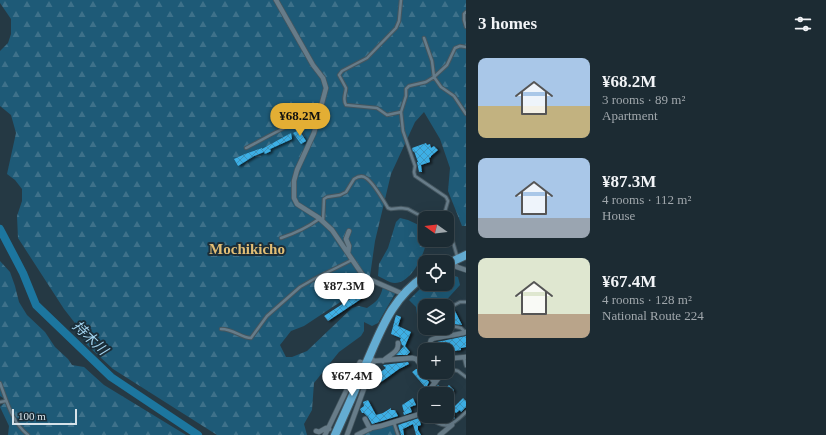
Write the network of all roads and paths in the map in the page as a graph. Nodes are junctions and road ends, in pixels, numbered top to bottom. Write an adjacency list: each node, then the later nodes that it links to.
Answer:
1 (276, 0): 10 (street)
2 (401, 0): 8 (lane)
3 (466, 12): 4 (lane)
4 (466, 27)
5 (424, 38): 7 (lane)
6 (466, 47): 7 (lane)
7 (434, 77): 8 (lane); 9 (lane)
8 (401, 112): 12 (lane)
9 (466, 114)
10 (319, 116): 11 (lane); 14 (street)
11 (246, 148)
12 (446, 211)
13 (418, 214): 14 (lane)
14 (321, 220): 16 (lane); 18 (street)
15 (349, 231): 18 (street)
16 (281, 238)
17 (453, 247): 20 (lane)
18 (348, 253): 19 (street)
19 (352, 260): 23 (street); 27 (lane)
20 (456, 260): 21 (street)
21 (466, 270)
22 (418, 281): 23 (highway)
23 (402, 294): 33 (highway)
24 (466, 302): 25 (lane)
25 (454, 305)
26 (454, 326): 28 (lane)
27 (222, 329)
28 (466, 332): 30 (street)
29 (398, 343): 34 (street)
30 (430, 343)
31 (465, 357): 32 (street); 36 (lane)
32 (454, 358)
33 (370, 360): 34 (street); 52 (street); 57 (highway); 58 (street)
34 (383, 361): 35 (street)
35 (418, 361)
36 (466, 366)
37 (454, 370): 38 (lane)
38 (466, 377)
39 (432, 379): 42 (street)
40 (438, 379): 42 (street)
41 (0, 383): 44 (lane)
42 (435, 383): 43 (street)
43 (431, 387)
44 (6, 401): 45 (lane); 55 (lane)
45 (0, 402)
46 (466, 412): 51 (lane)
47 (418, 416): 49 (street)
48 (365, 419): 53 (street)
49 (394, 423): 53 (street); 60 (lane)
50 (434, 423): 51 (lane)
51 (452, 425): 61 (street)
52 (329, 429): 54 (street); 56 (street)
53 (370, 429): 59 (street)
54 (316, 431)
55 (28, 435)
56 (325, 435)
57 (335, 435)
58 (347, 435)
59 (357, 435)
60 (398, 435)
61 (440, 435)

